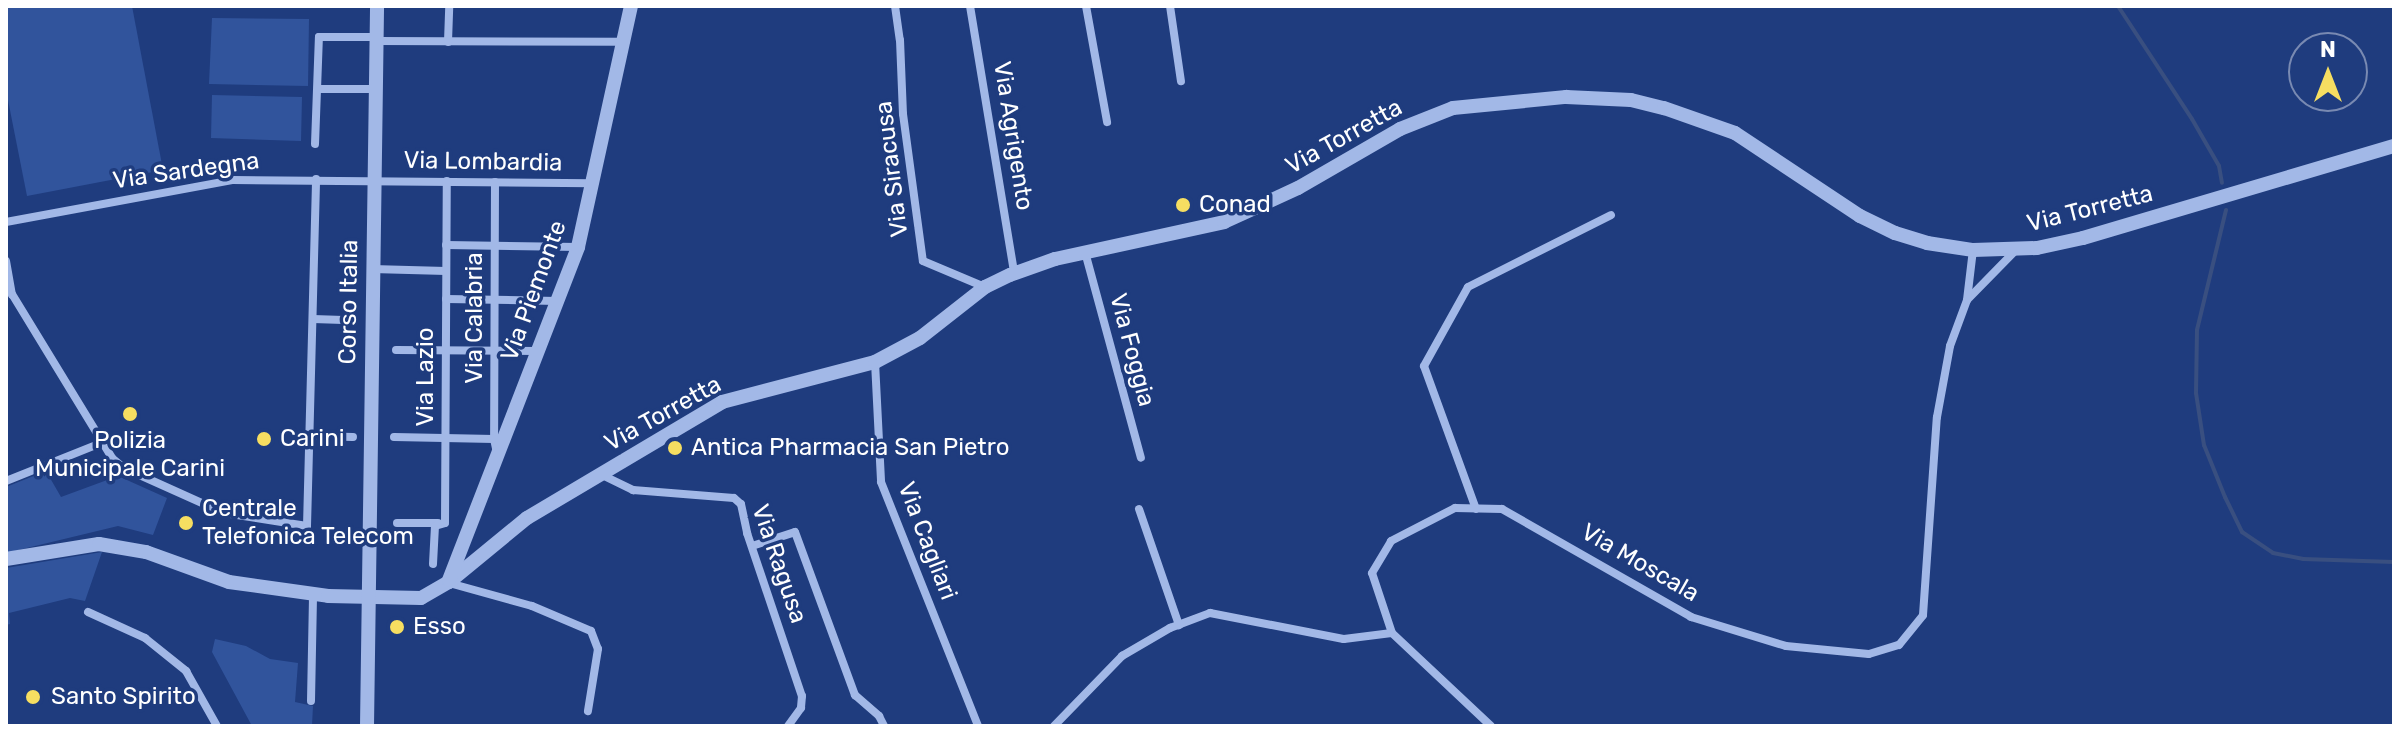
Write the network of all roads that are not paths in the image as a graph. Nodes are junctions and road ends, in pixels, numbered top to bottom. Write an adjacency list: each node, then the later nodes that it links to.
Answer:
1 (377, 6): 8 (street, Corso Italia)
2 (449, 6): 9 (street)
3 (631, 6): 10 (street, Via Piemonte)
4 (895, 6): 34 (street, Via Siracusa)
5 (970, 6): 33 (street, Via Agrigento)
6 (1086, 6): 14 (street)
7 (1170, 6): 11 (street)
8 (377, 39): 9 (street); 12 (street); 13 (street, Corso Italia)
9 (448, 42): 10 (street)
10 (623, 42): 21 (street, Via Piemonte)
11 (1181, 81)
12 (318, 89): 13 (street); 15 (street)
13 (376, 89): 18 (street, Corso Italia)
14 (1107, 122)
15 (315, 144)
16 (2394, 146): 27 (street, Via Torretta)
17 (316, 179): 18 (street, Via Sardegna); 23 (street, Via Sardegna); 39 (street)
18 (374, 180): 19 (street, Via Lombardia); 31 (street, Corso Italia)
19 (447, 181): 20 (street, Via Lombardia); 24 (street, Via Lazio)
20 (495, 182): 21 (street, Via Lombardia); 25 (street, Via Calabria)
21 (592, 183): 26 (street, Via Piemonte)
22 (1611, 215): 56 (street)
23 (6, 222)
24 (446, 245): 25 (street); 32 (street, Via Lazio)
25 (495, 246): 26 (street); 36 (street, Via Calabria)
26 (578, 247): 38 (street, Via Piemonte)
27 (2017, 249): 28 (street, Via Torretta); 37 (street)
28 (1973, 250): 29 (street, Via Torretta); 37 (street)
29 (1085, 252): 33 (street, Via Torretta); 52 (street, Via Foggia)
30 (6, 261): 50 (street)
31 (372, 269): 32 (street); 64 (street, Corso Italia)
32 (446, 271): 35 (street, Via Lazio)
33 (1014, 273): 34 (street, Via Torretta)
34 (985, 287): 45 (street, Via Torretta)
35 (446, 299): 36 (street); 42 (street, Via Lazio)
36 (495, 299): 38 (street); 43 (street, Via Calabria)
37 (1967, 300): 56 (street, Via Moscala)
38 (557, 301): 44 (street, Via Piemonte)
39 (313, 319): 40 (street); 46 (street)
40 (351, 320)
41 (396, 350): 42 (street)
42 (446, 350): 43 (street); 49 (street, Via Lazio)
43 (494, 350): 44 (street); 51 (street, Via Calabria)
44 (536, 351): 51 (street, Via Piemonte)
45 (875, 362): 53 (street, Via Torretta); 74 (street, Via Cagliari)
46 (309, 436): 47 (street); 50 (street)
47 (353, 437)
48 (394, 437): 49 (street)
49 (447, 437): 51 (street); 58 (street, Via Lazio)
50 (101, 443): 54 (street)
51 (495, 446): 62 (street, Via Piemonte)
52 (1141, 458)
53 (600, 474): 59 (street, Via Ragusa); 62 (street, Via Torretta)
54 (6, 481)
55 (1139, 509): 66 (street)
56 (1476, 509): 67 (street, Via Moscala)
57 (397, 523): 58 (street)
58 (439, 523): 61 (street, Via Lazio)
59 (752, 546): 72 (street, Via Ragusa); 73 (street)
60 (6, 559): 63 (street, Via Torretta)
61 (433, 564)
62 (449, 582): 64 (street, Via Torretta); 69 (street)
63 (313, 594): 64 (street, Via Torretta); 68 (street)
64 (366, 598): 71 (street, Corso Italia)
65 (88, 612): 70 (street)
66 (1179, 625): 67 (street); 75 (street)
67 (1392, 633): 76 (street, Via Moscala)
68 (311, 701)
69 (588, 711)
70 (217, 726)
71 (367, 726)
72 (788, 726)
73 (884, 726)
74 (978, 726)
75 (1054, 726)
76 (1491, 726)

